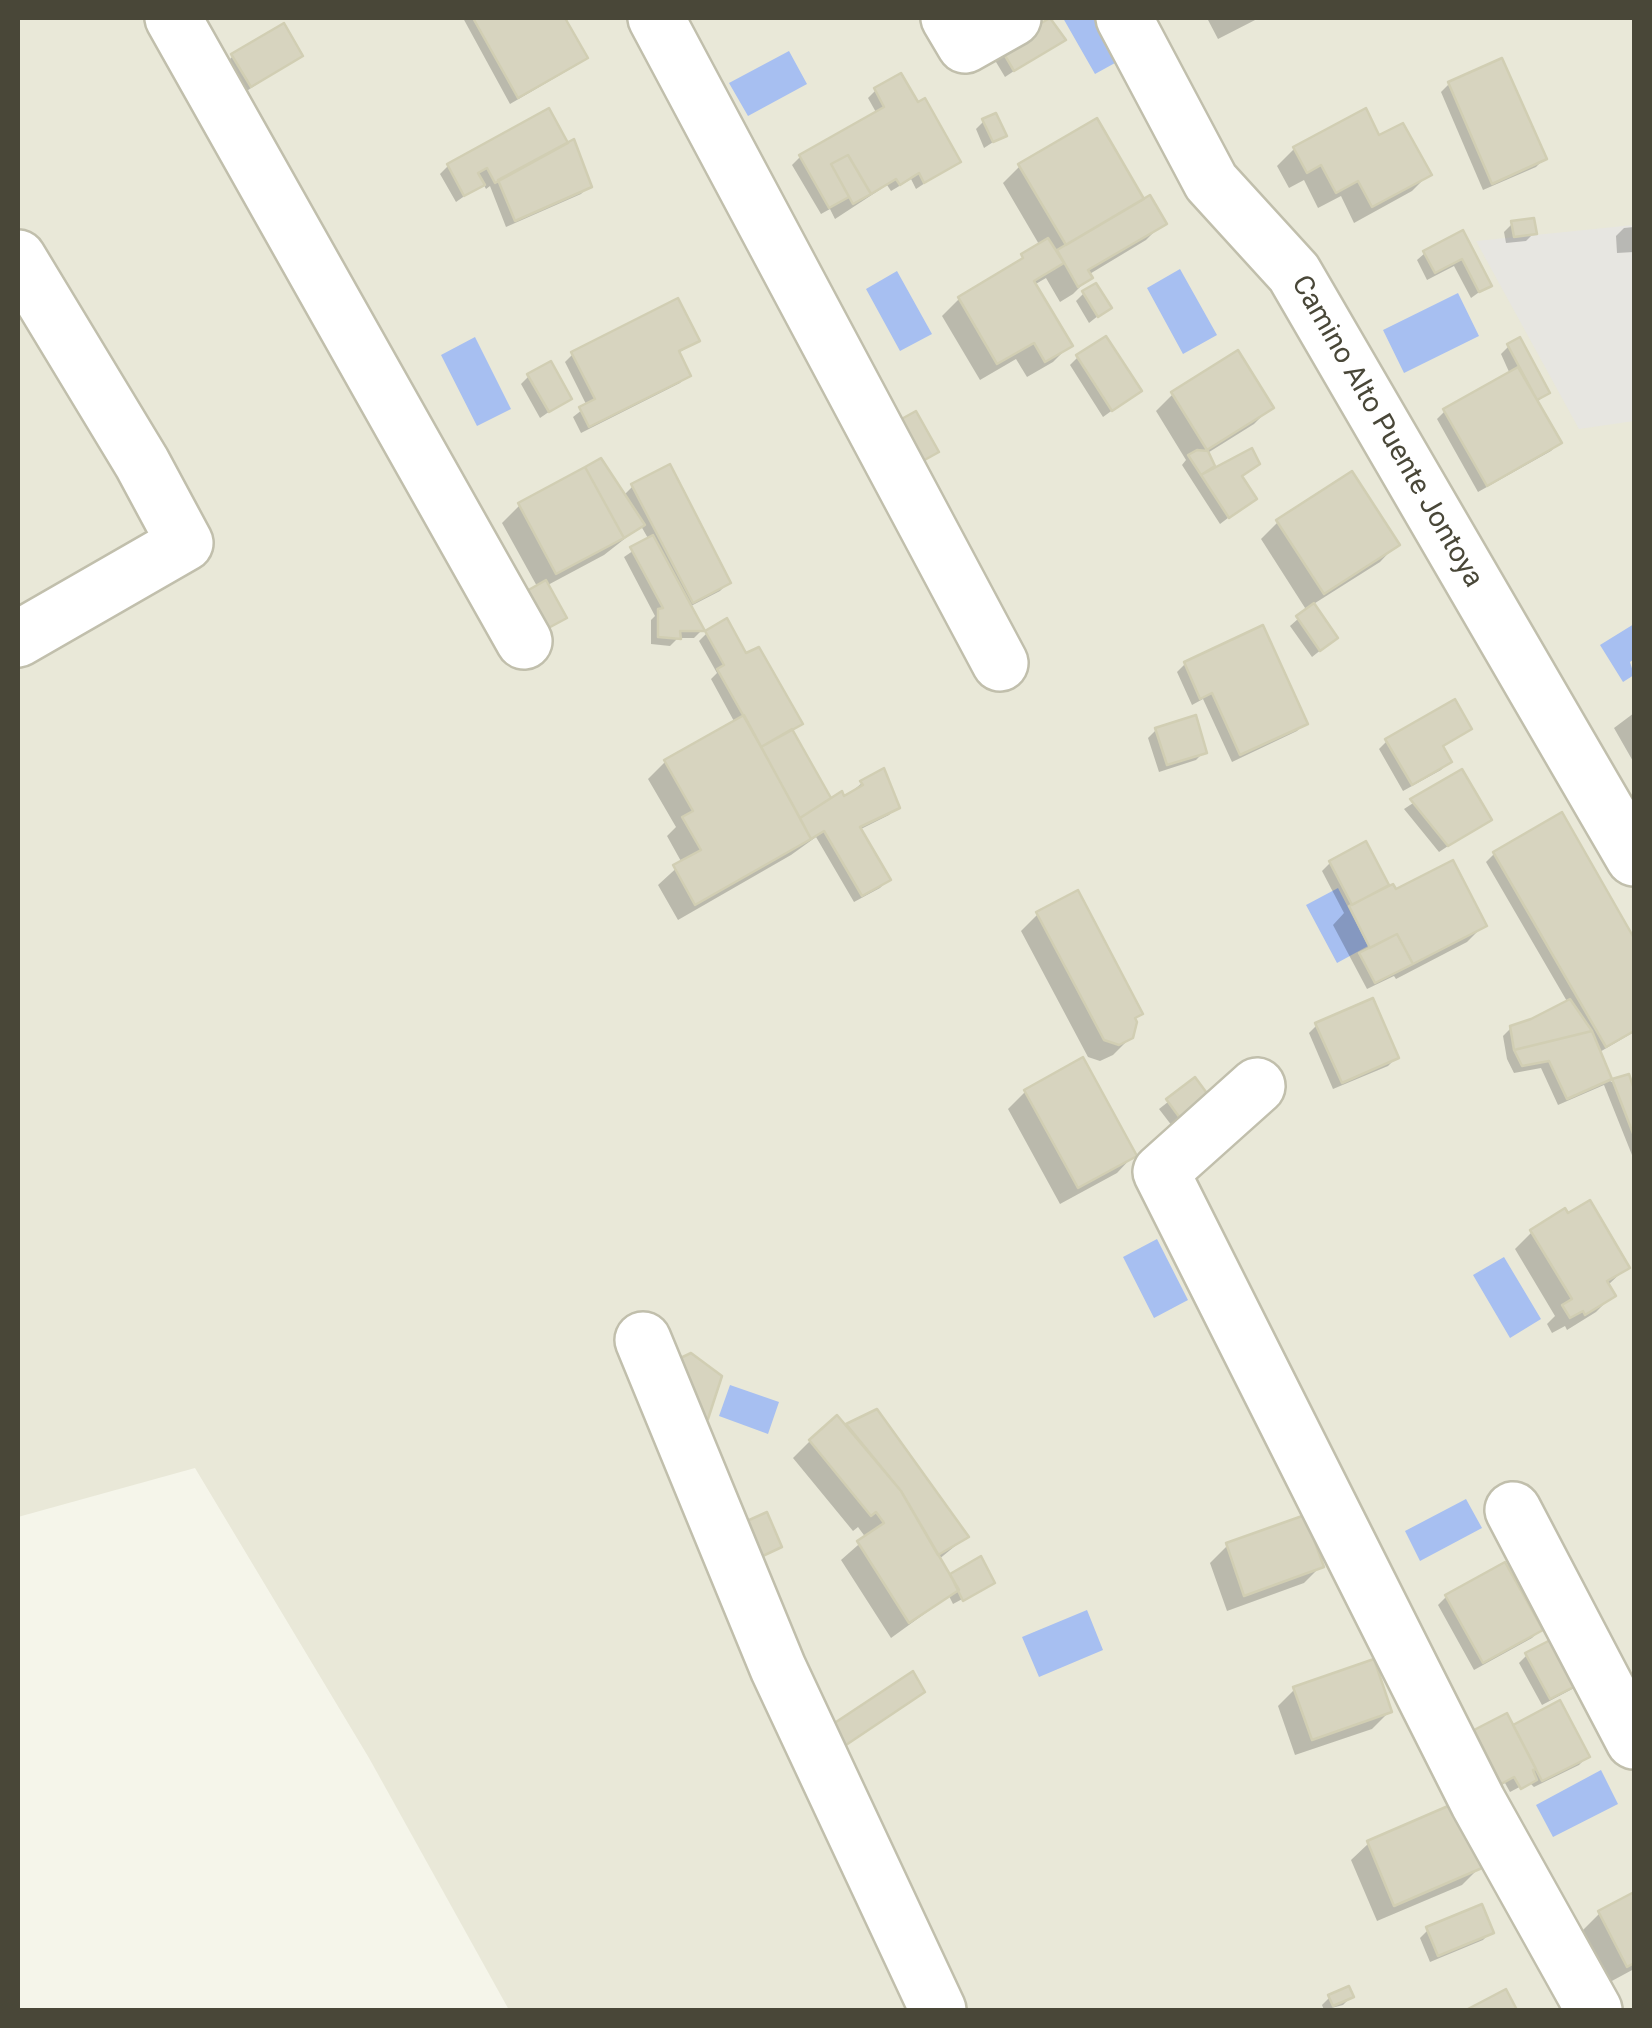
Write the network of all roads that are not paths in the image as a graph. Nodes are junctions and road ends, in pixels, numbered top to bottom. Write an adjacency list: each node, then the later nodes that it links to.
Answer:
1 (174, 18): 8 (street)
2 (656, 18): 9 (street)
3 (948, 18): 4 (street)
4 (1013, 18)
5 (1124, 18): 10 (street, Camino Alto Puente Jontoya)
6 (18, 258): 7 (street)
7 (18, 639)
8 (524, 641)
9 (1000, 664)
10 (1634, 858)
11 (1257, 1086): 16 (street)
12 (643, 1340): 15 (street)
13 (1513, 1510): 14 (street)
14 (1634, 1741)
15 (938, 2010)
16 (1594, 2010)

